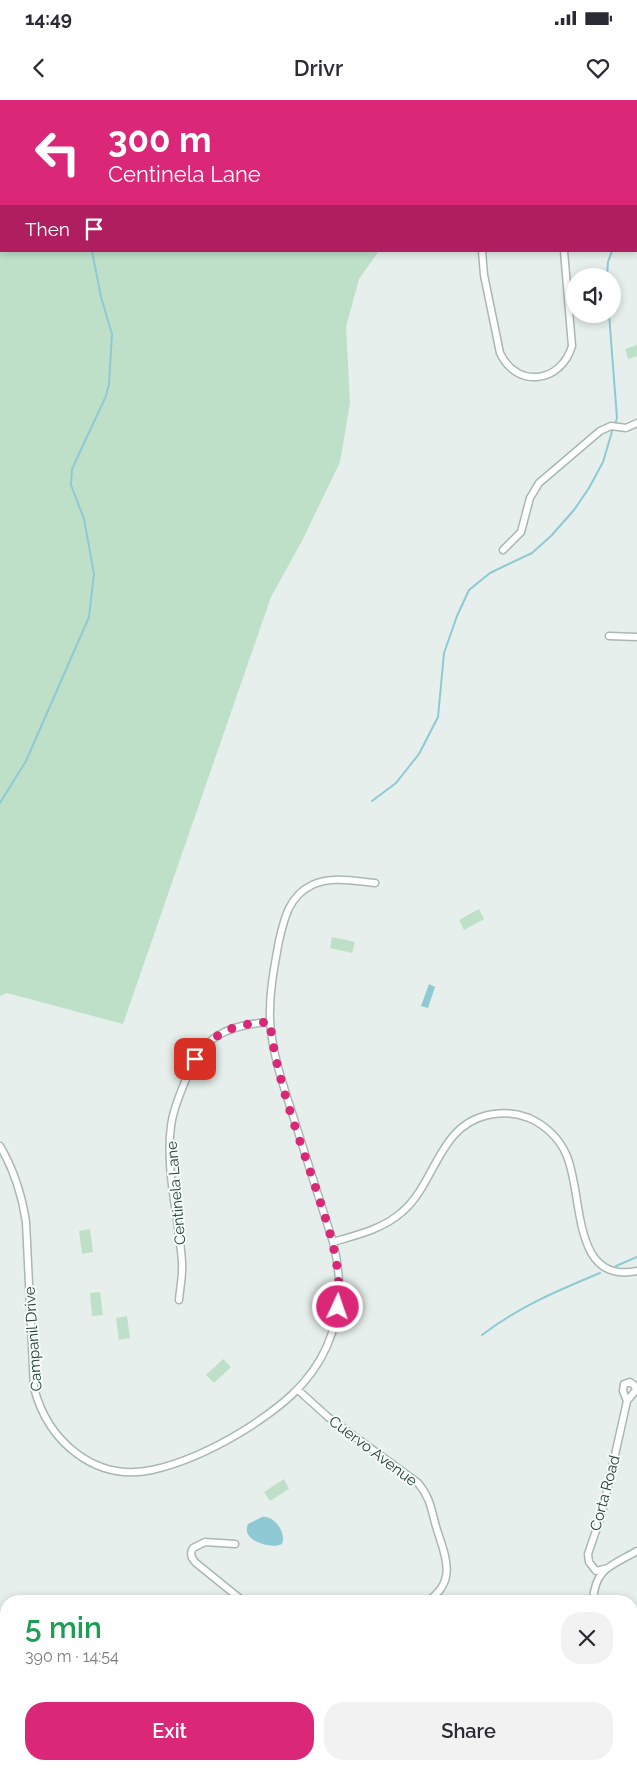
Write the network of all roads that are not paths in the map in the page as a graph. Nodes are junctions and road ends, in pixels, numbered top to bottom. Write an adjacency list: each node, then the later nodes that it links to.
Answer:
1 (482, 252): 2 (street)
2 (564, 252)
3 (637, 423): 4 (street)
4 (503, 550)
5 (609, 636): 6 (street)
6 (637, 637)
7 (375, 883): 8 (street, Campanil Drive)
8 (270, 1022): 10 (street, Campanil Drive); 12 (street, Centinela Lane)
9 (0, 1146): 13 (street, Campanil Drive)
10 (333, 1242): 11 (street); 13 (street, Campanil Drive)
11 (637, 1271)
12 (179, 1300)
13 (298, 1390): 19 (street, Cuervo Avenue)
14 (626, 1401): 17 (street, Corta Road)
15 (235, 1544): 18 (street)
16 (637, 1551): 17 (street)
17 (608, 1568): 20 (street)
18 (236, 1595)
19 (435, 1595)
20 (593, 1595)

